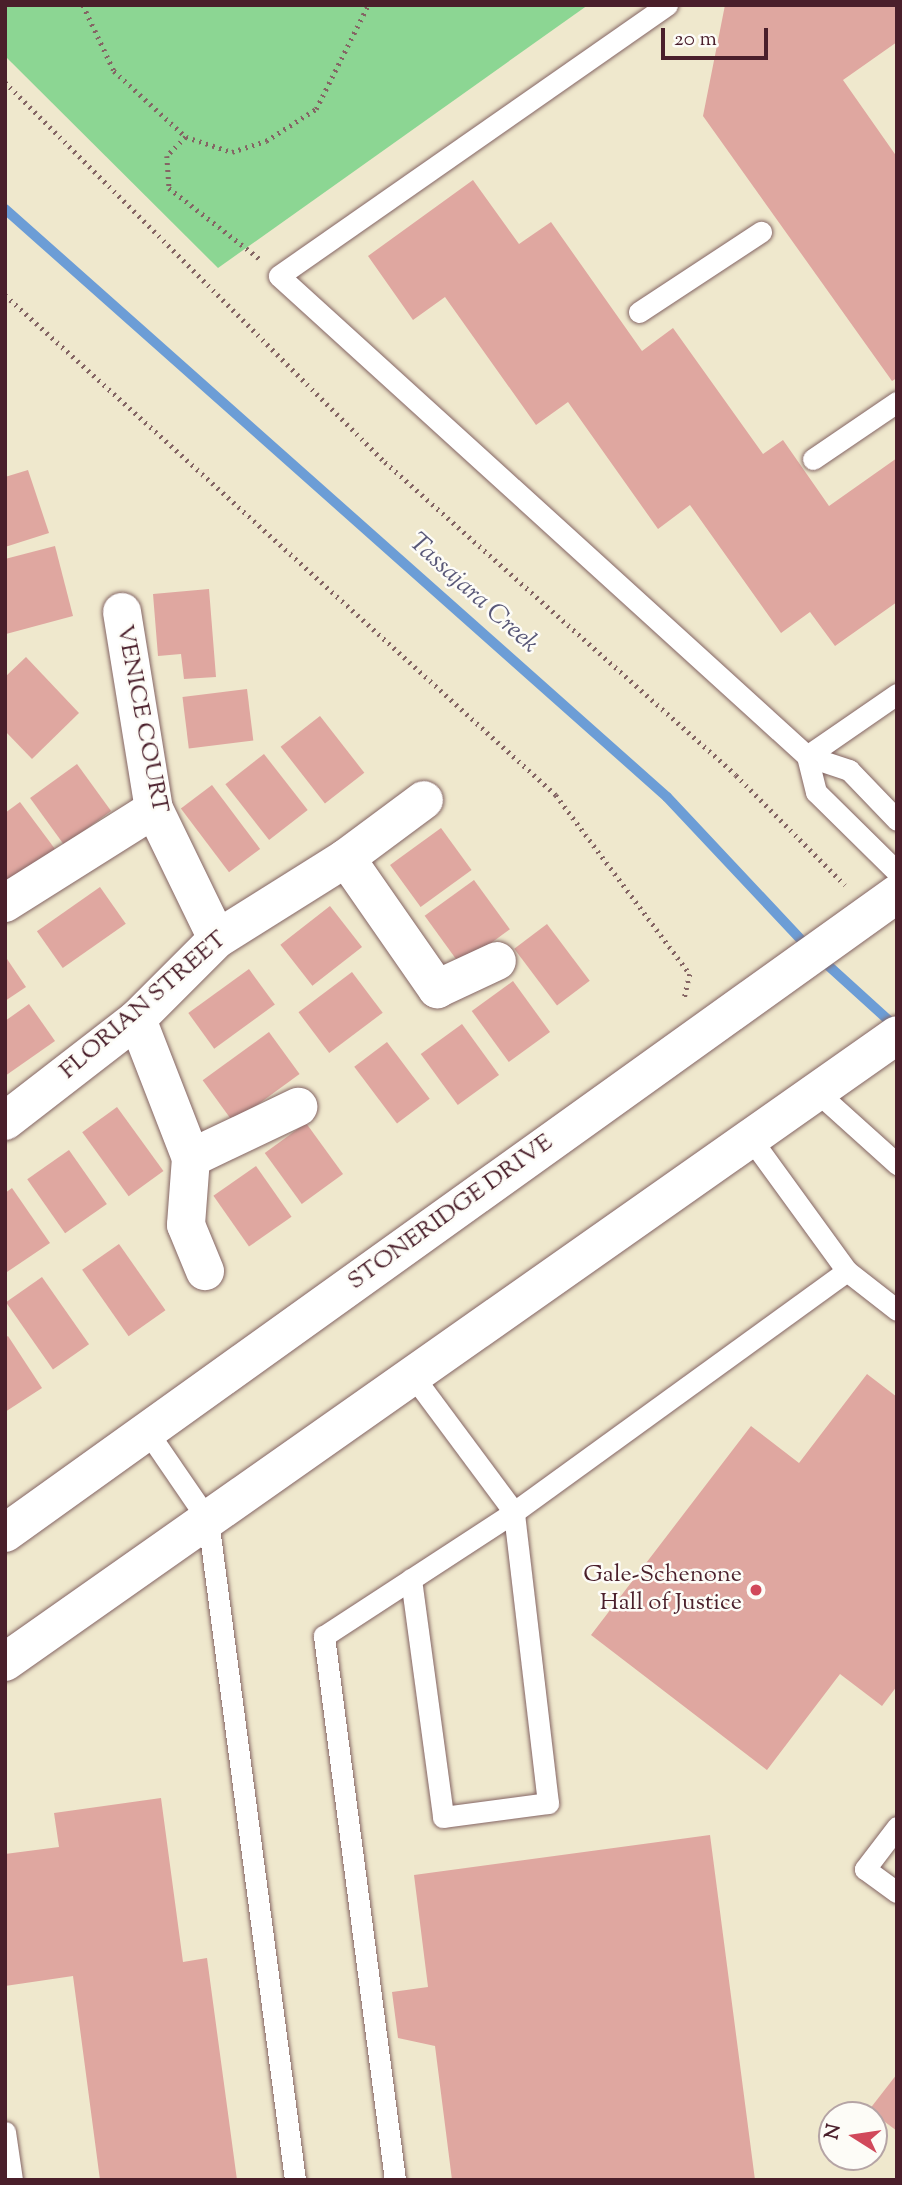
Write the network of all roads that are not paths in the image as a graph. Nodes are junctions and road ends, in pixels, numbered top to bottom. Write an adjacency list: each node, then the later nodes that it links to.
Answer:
1 (667, 5): 8 (lane)
2 (761, 232): 3 (lane)
3 (639, 312)
4 (897, 402): 5 (lane)
5 (813, 459)
6 (122, 612): 10 (main road, VENICE COURT)
7 (897, 694): 8 (lane)
8 (807, 757): 11 (lane); 13 (lane)
9 (424, 800): 12 (main road, FLORIAN STREET)
10 (154, 809): 15 (main road); 16 (main road, VENICE COURT)
11 (897, 820)
12 (346, 858): 16 (main road, FLORIAN STREET); 17 (main road)
13 (897, 872)
14 (887, 900): 30 (main road, STONERIDGE DRIVE)
15 (5, 903)
16 (217, 939): 18 (main road, FLORIAN STREET)
17 (497, 961)
18 (137, 1018): 22 (main road, FLORIAN STREET); 24 (main road)
19 (897, 1035): 20 (main road)
20 (824, 1088): 23 (main road); 25 (lane)
21 (298, 1107): 24 (main road)
22 (5, 1121)
23 (751, 1139): 27 (lane); 29 (main road)
24 (191, 1158): 26 (main road)
25 (897, 1164)
26 (205, 1270)
27 (847, 1271): 28 (lane); 31 (lane)
28 (897, 1310)
29 (413, 1376): 31 (lane); 32 (main road)
30 (147, 1431): 32 (lane); 33 (main road, STONERIDGE DRIVE)
31 (514, 1513): 34 (lane); 34 (lane)
32 (208, 1520): 35 (main road); 40 (lane)
33 (5, 1532)
34 (411, 1579): 41 (lane)
35 (5, 1662)
36 (897, 1827): 37 (lane)
37 (897, 1892)
38 (5, 2132): 39 (lane)
39 (12, 2180)
40 (295, 2180)
41 (395, 2180)

